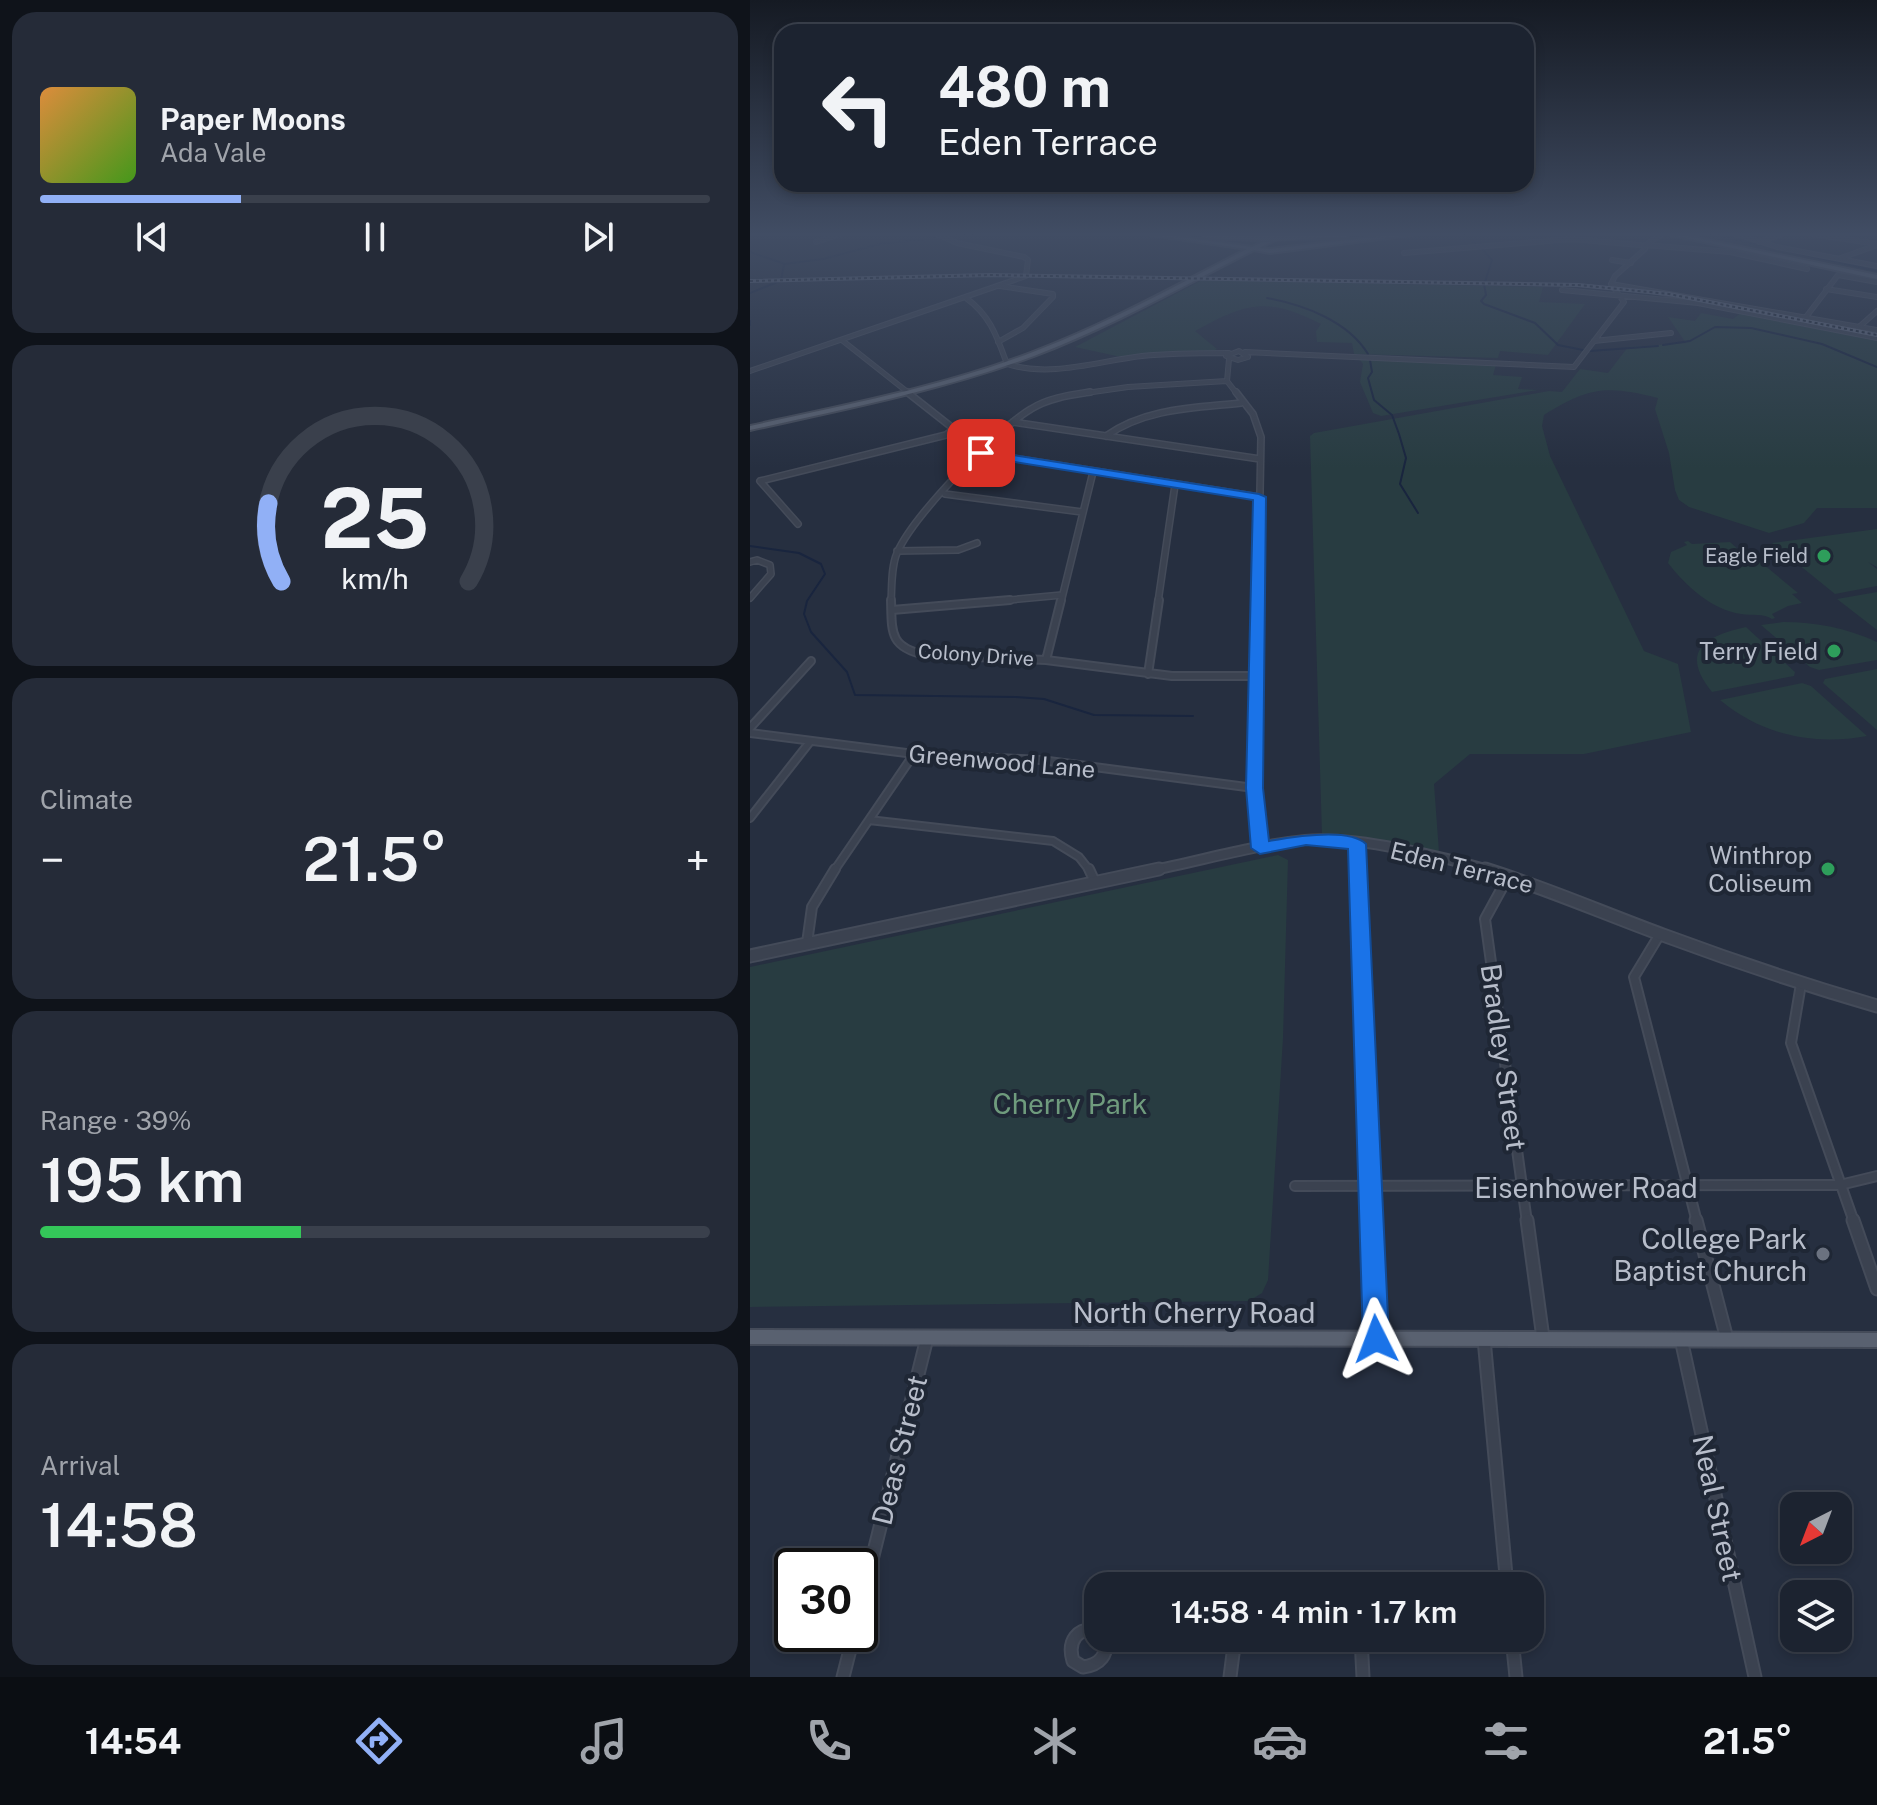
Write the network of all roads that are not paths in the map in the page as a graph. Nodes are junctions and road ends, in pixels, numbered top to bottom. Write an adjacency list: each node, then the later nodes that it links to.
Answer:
1 (928, 311): 15 (street)
2 (982, 311): 17 (street)
3 (1039, 311): 17 (street)
4 (1130, 311): 20 (main road)
5 (1617, 311): 16 (street)
6 (1743, 311): 14 (street)
7 (1772, 311): 10 (street)
8 (1810, 311): 10 (street)
9 (1877, 311): 11 (street)
10 (1806, 317): 11 (street)
11 (1859, 327): 12 (street)
12 (1877, 330)
13 (1671, 333): 16 (street)
14 (1877, 338)
15 (843, 341): 21 (street); 23 (street)
16 (1594, 341): 18 (street)
17 (998, 342): 20 (street)
18 (1246, 355): 19 (street); 19 (street)
19 (1228, 357): 20 (street); 22 (street)
20 (1007, 364): 23 (main road)
21 (750, 371)
22 (1227, 381): 24 (street); 25 (street)
23 (908, 392): 26 (main road); 35 (street)
24 (1241, 403): 27 (street); 29 (street)
25 (1013, 422): 27 (street); 28 (street)
26 (750, 428)
27 (1106, 436): 29 (street)
28 (981, 453): 30 (street); 32 (street)
29 (1260, 459): 33 (street)
30 (1093, 472): 31 (street); 34 (street)
31 (1175, 485): 33 (street); 44 (street)
32 (945, 494): 34 (street); 37 (street)
33 (1259, 497): 45 (street)
34 (1082, 512): 39 (street)
35 (798, 524)
36 (977, 543): 37 (street)
37 (897, 551): 41 (street, Colony Drive)
38 (750, 562): 40 (street)
39 (1062, 595): 41 (street); 42 (street)
40 (750, 598)
41 (892, 610): 42 (street, Colony Drive)
42 (1046, 660): 44 (street, Colony Drive)
43 (811, 661): 46 (street)
44 (1148, 674): 45 (street, Colony Drive)
45 (1257, 676): 49 (street)
46 (750, 731): 47 (street, Greenwood Lane)
47 (809, 743): 48 (street, Greenwood Lane); 50 (street)
48 (914, 754): 49 (street, Greenwood Lane); 51 (street)
49 (1254, 788): 53 (street)
50 (750, 818)
51 (869, 820): 55 (street); 57 (street)
52 (1357, 844): 53 (street, Eden Terrace); 54 (street, Eden Terrace); 64 (street)
53 (1260, 848): 55 (street, Eden Terrace)
54 (1508, 877): 56 (street, Eden Terrace); 65 (street, Bradley Street)
55 (1095, 882): 57 (street, Eden Terrace)
56 (1660, 934): 59 (street, Eden Terrace); 66 (street)
57 (807, 943): 58 (street, Eden Terrace)
58 (750, 956)
59 (1801, 984): 60 (street, Eden Terrace); 62 (street)
60 (1877, 1006)
61 (1877, 1176): 62 (street, Eisenhower Road)
62 (1840, 1185): 66 (street, Eisenhower Road); 67 (street)
63 (1295, 1186): 64 (street, Eisenhower Road)
64 (1370, 1187): 65 (street, Eisenhower Road); 71 (street)
65 (1522, 1187): 66 (street, Eisenhower Road); 70 (street, Bradley Street)
66 (1687, 1187): 74 (street)
67 (1877, 1289)
68 (750, 1337): 69 (main road, North Cherry Road)
69 (927, 1338): 71 (main road, North Cherry Road); 76 (street, Deas Street)
70 (1543, 1338): 72 (main road, North Cherry Road); 73 (main road, North Cherry Road)
71 (1376, 1339): 72 (main road, North Cherry Road)
72 (1484, 1339): 77 (street)
73 (1681, 1339): 74 (main road, North Cherry Road); 89 (street, Neal Street)
74 (1727, 1339): 75 (main road, North Cherry Road)
75 (1877, 1340)
76 (875, 1548)
77 (1506, 1572)
78 (1084, 1630): 84 (street)
79 (849, 1652): 85 (street)
80 (1105, 1652): 84 (street)
81 (1233, 1652): 86 (street)
82 (1362, 1652): 87 (street)
83 (1513, 1652): 88 (street)
84 (1088, 1672)
85 (843, 1677)
86 (1230, 1677)
87 (1363, 1677)
88 (1516, 1677)
89 (1755, 1677)

